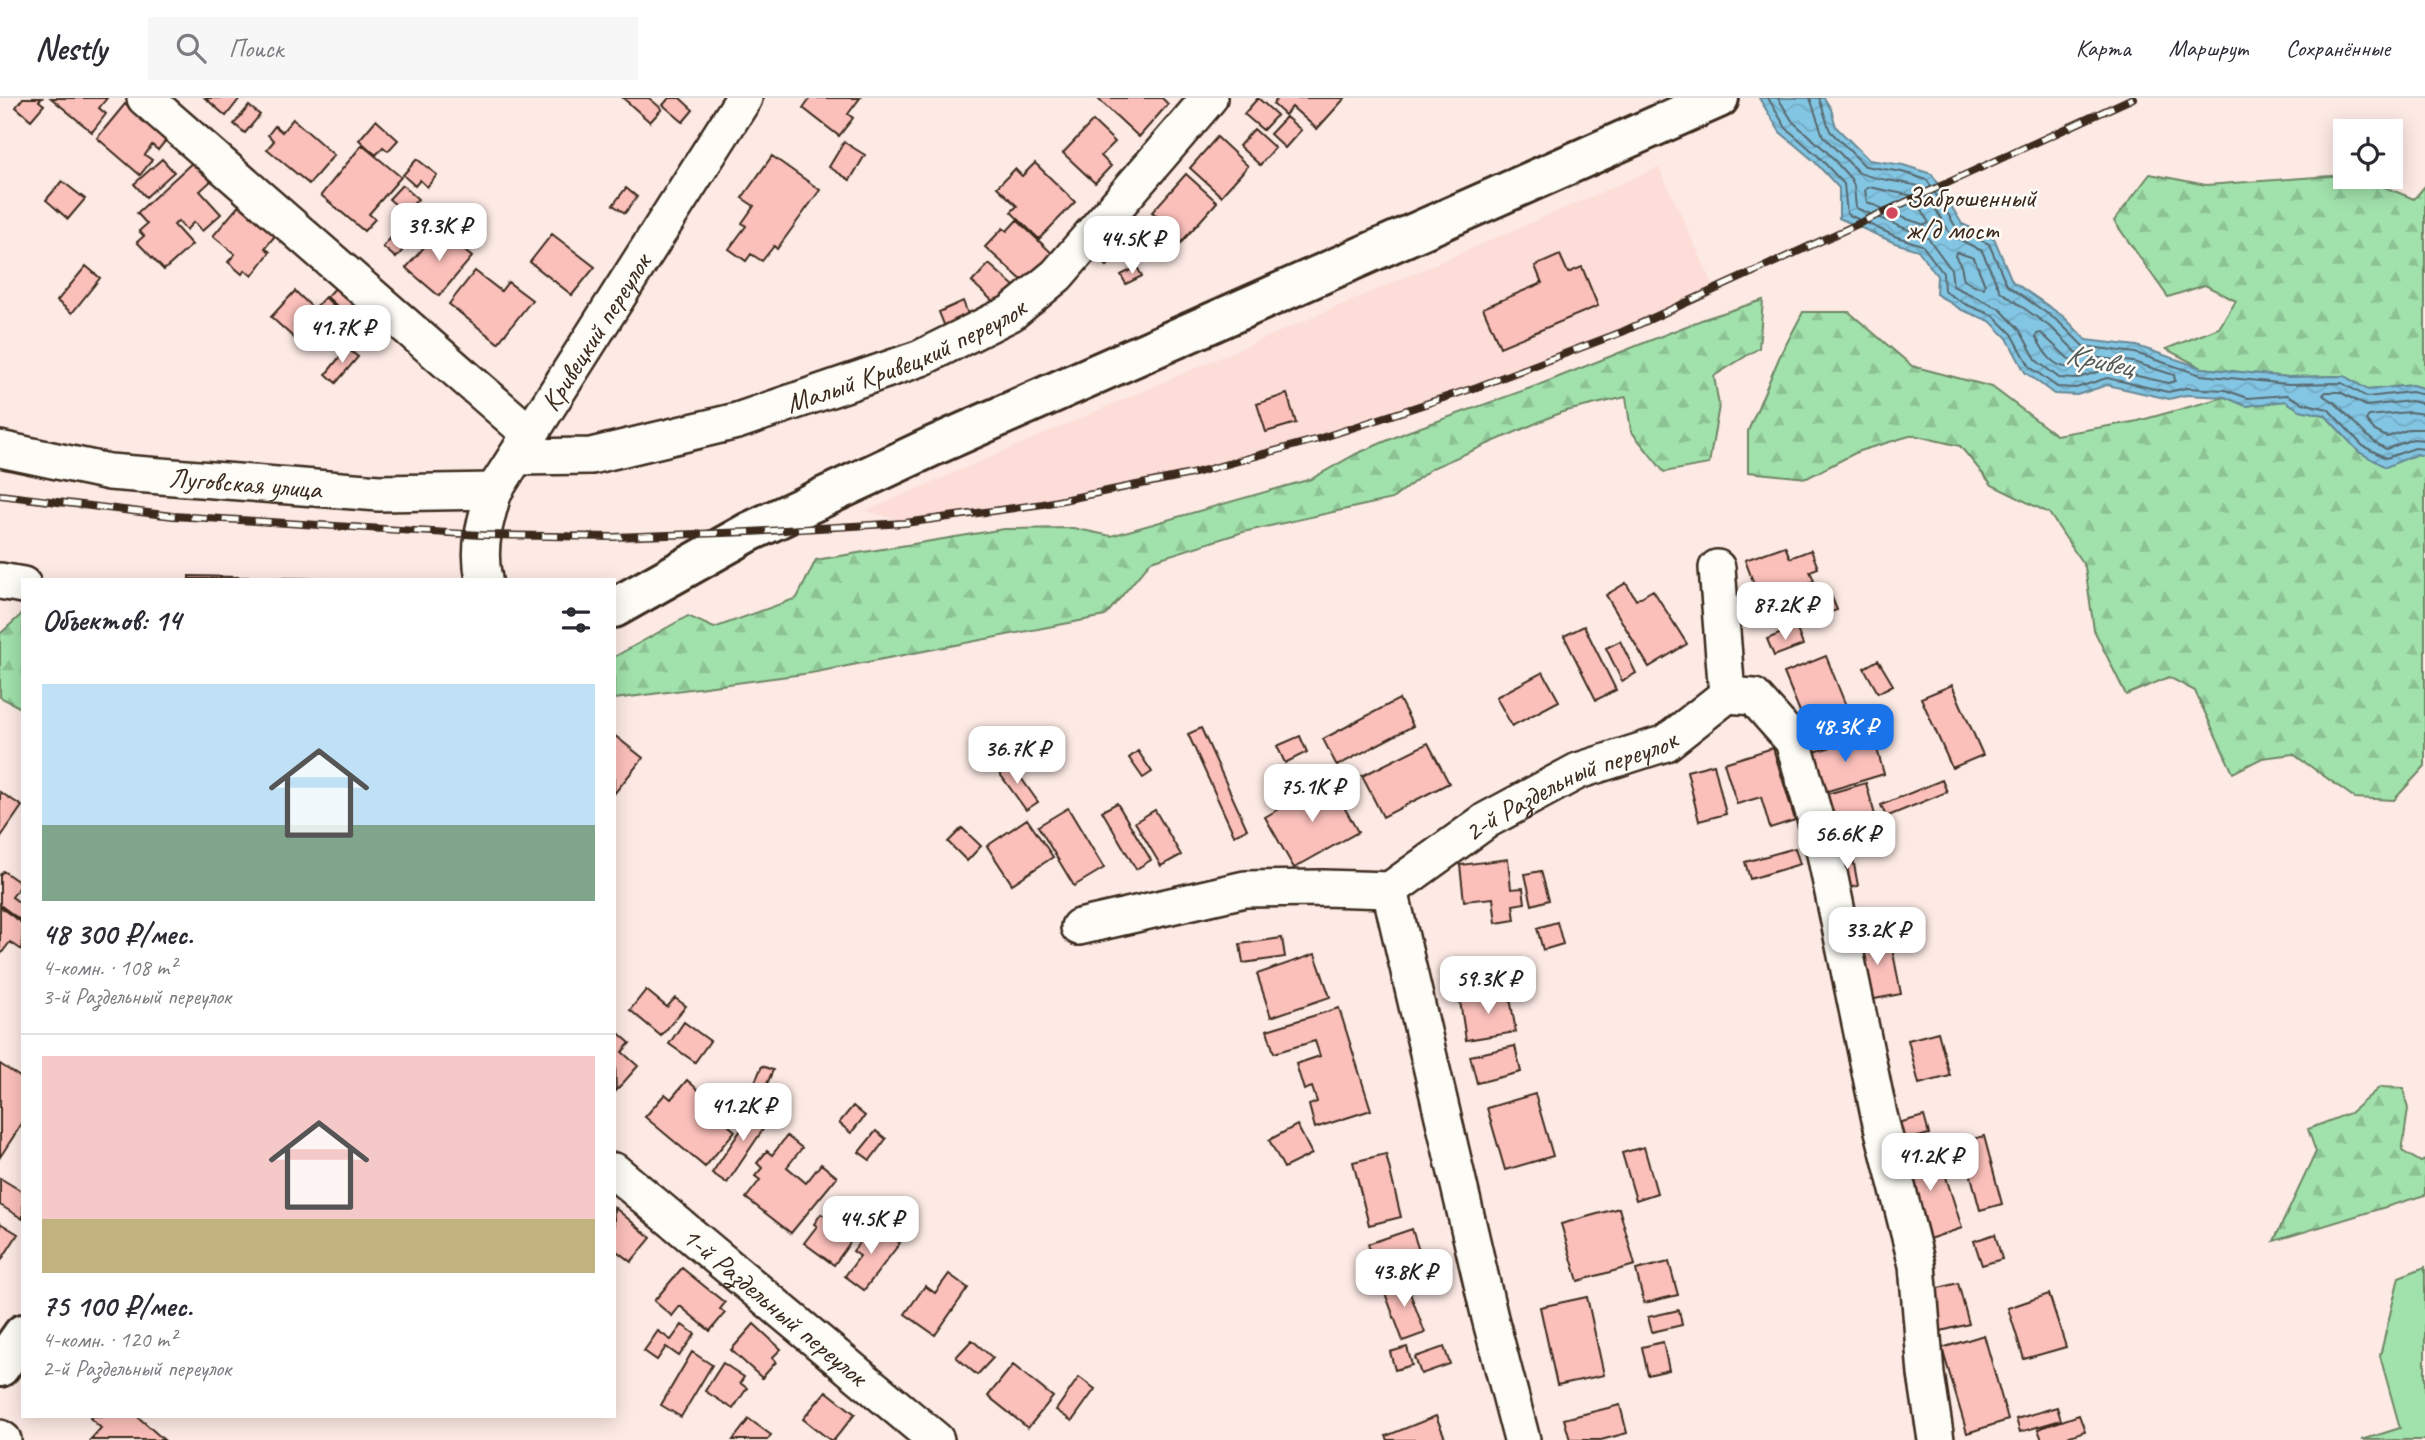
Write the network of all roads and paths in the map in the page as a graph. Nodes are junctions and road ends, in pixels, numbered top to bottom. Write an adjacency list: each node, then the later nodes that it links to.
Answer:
1 (145, 98): 5 (street)
2 (744, 98): 5 (street, Кривецкий переулок)
3 (1209, 98): 5 (street, Малый Кривецкий переулок)
4 (1719, 98): 12 (main road)
5 (524, 446): 7 (street, Кривецкий переулок)
6 (0, 449): 7 (street, Луговская улица)
7 (494, 491): 9 (street, Кривецкий переулок)
8 (1717, 568): 13 (street)
9 (484, 578)
10 (0, 581): 11 (street)
11 (21, 585)
12 (616, 607)
13 (1740, 696): 14 (street, 2-й Раздельный переулок); 21 (street)
14 (1390, 890): 15 (street); 20 (street)
15 (1079, 927)
16 (616, 1173): 19 (street, 1-й Раздельный переулок)
17 (21, 1337): 18 (main road)
18 (0, 1367)
19 (936, 1440)
20 (1522, 1440)
21 (1936, 1440)

